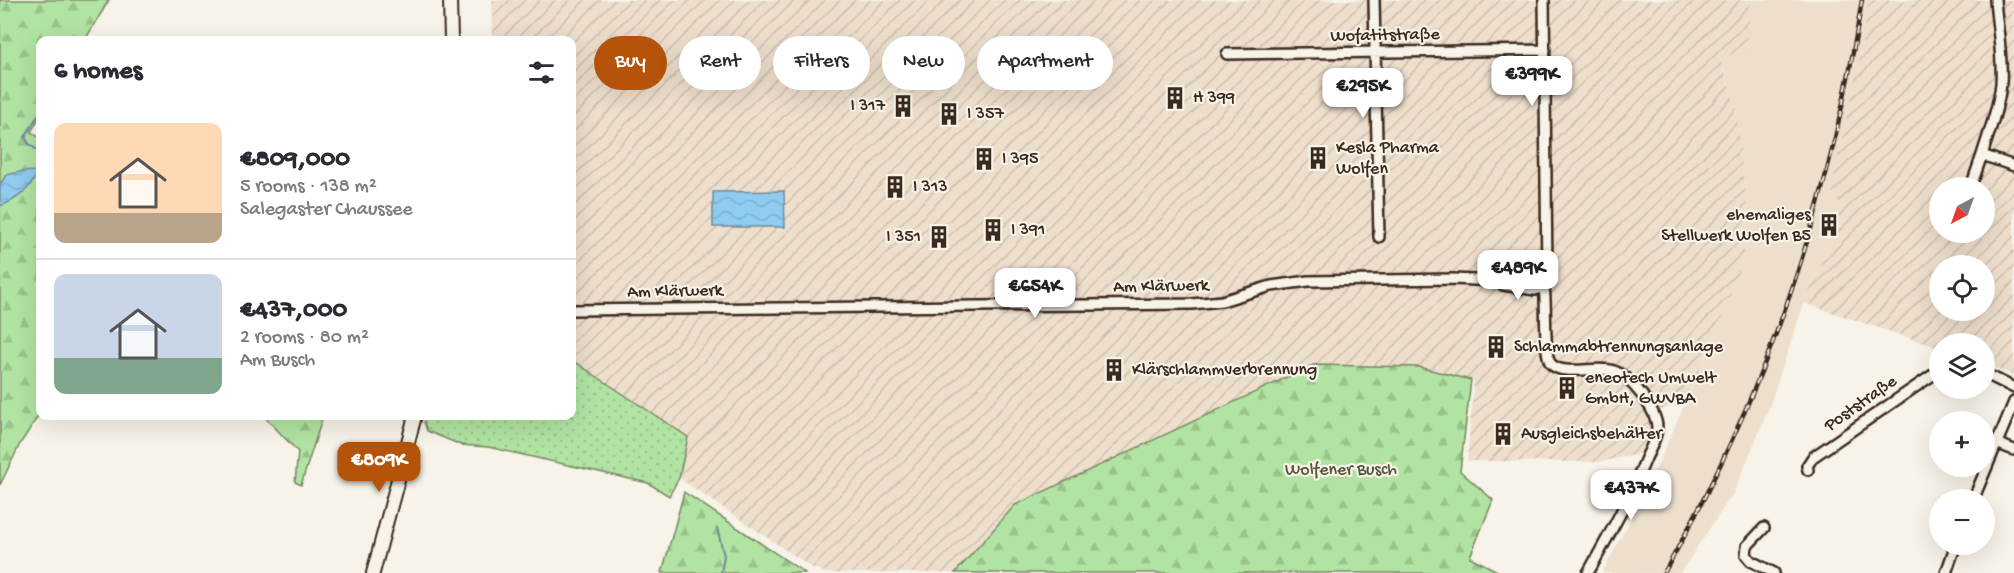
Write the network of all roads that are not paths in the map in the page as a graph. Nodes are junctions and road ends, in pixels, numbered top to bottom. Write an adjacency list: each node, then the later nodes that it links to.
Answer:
1 (450, 0): 5 (main road)
2 (1374, 0): 7 (street)
3 (1544, 0): 6 (street)
4 (1995, 0): 9 (street)
5 (451, 36)
6 (1545, 50): 7 (street, Wofatitstraße); 13 (street)
7 (1376, 52): 8 (street, Wofatitstraße); 12 (street)
8 (1227, 54)
9 (1982, 155): 10 (street); 11 (street)
10 (2014, 166)
11 (1974, 177)
12 (1378, 237)
13 (1547, 273): 14 (street, Am Klärwerk); 15 (street)
14 (1496, 281): 15 (street, Am Klärwerk); 16 (street, Am Klärwerk)
15 (1544, 287): 29 (street)
16 (576, 310)
17 (1929, 378): 24 (street, Poststraße)
18 (1995, 378): 19 (street)
19 (2014, 388)
20 (2014, 402): 22 (street)
21 (414, 420): 28 (main road)
22 (1996, 443): 23 (street); 25 (street)
23 (2014, 450)
24 (1808, 470)
25 (1977, 489)
26 (1764, 528): 30 (street)
27 (1952, 555): 31 (street)
28 (373, 573)
29 (1588, 573)
30 (1774, 573)
31 (1946, 573)

